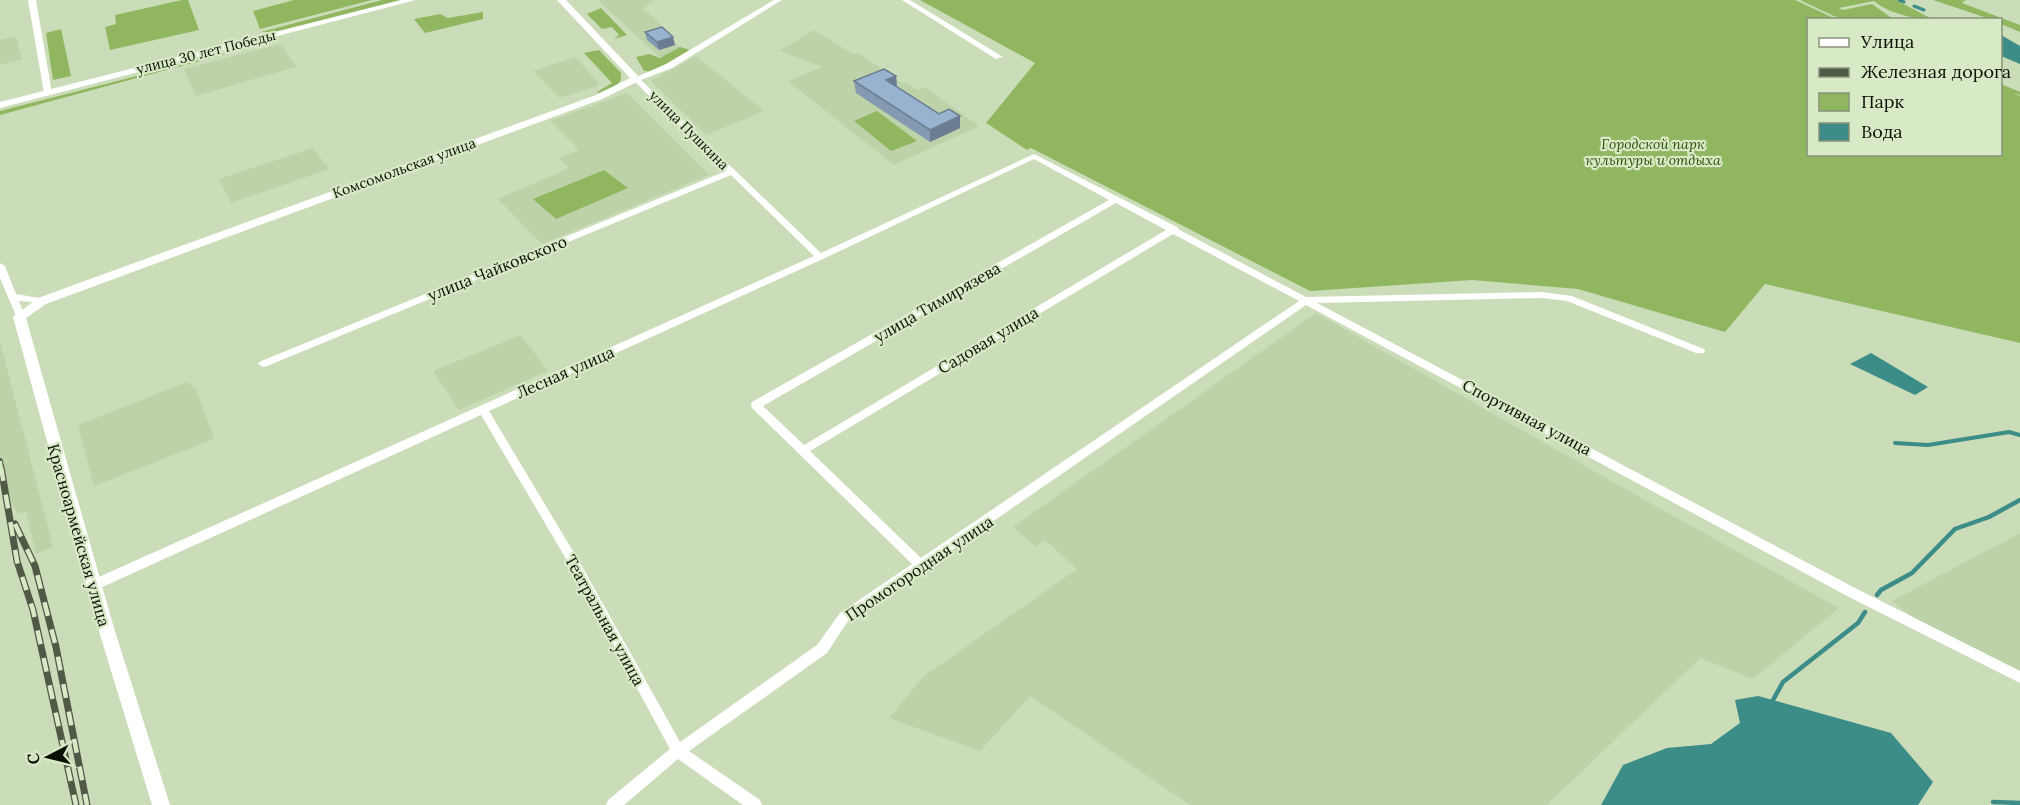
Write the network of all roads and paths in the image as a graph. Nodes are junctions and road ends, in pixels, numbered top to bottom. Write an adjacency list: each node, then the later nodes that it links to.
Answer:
1 (32, 0): 9 (street)
2 (412, 0): 9 (main road, улица 30 лет Победы)
3 (561, 0): 6 (street, улица Пушкина)
4 (779, 0): 8 (street, Комсомольская улица)
5 (905, 0): 7 (street)
6 (586, 25): 8 (main road, улица Пушкина)
7 (999, 57)
8 (636, 79): 12 (street, улица Пушкина); 19 (main road, Комсомольская улица)
9 (48, 93): 10 (main road, улица 30 лет Победы)
10 (0, 105)
11 (1034, 156): 13 (street, Спортивная улица); 15 (street, Лесная улица)
12 (732, 172): 15 (street, улица Пушкина); 22 (street, улица Чайковского)
13 (1117, 199): 14 (street, Спортивная улица); 24 (street, улица Тимирязева)
14 (1174, 229): 18 (street, Спортивная улица); 24 (street, Садовая улица)
15 (819, 256): 23 (street, Лесная улица)
16 (0, 266): 17 (street, Красноармейская улица)
17 (12, 297): 19 (street); 20 (street, Красноармейская улица)
18 (1307, 300): 21 (street); 25 (street, Промогородная улица); 27 (street, Спортивная улица)
19 (42, 301): 20 (main road, Комсомольская улица)
20 (20, 316): 26 (main road, Красноармейская улица)
21 (1700, 351)
22 (263, 364)
23 (483, 409): 26 (street, Лесная улица); 28 (street, Театральная улица)
24 (802, 451): 25 (street)
25 (921, 566): 28 (street, Промогородная улица)
26 (94, 585): 29 (main road, Красноармейская улица)
27 (2020, 678)
28 (678, 751): 30 (street, Промогородная улица); 31 (street, Театральная улица)
29 (161, 805)
30 (613, 805)
31 (755, 805)

